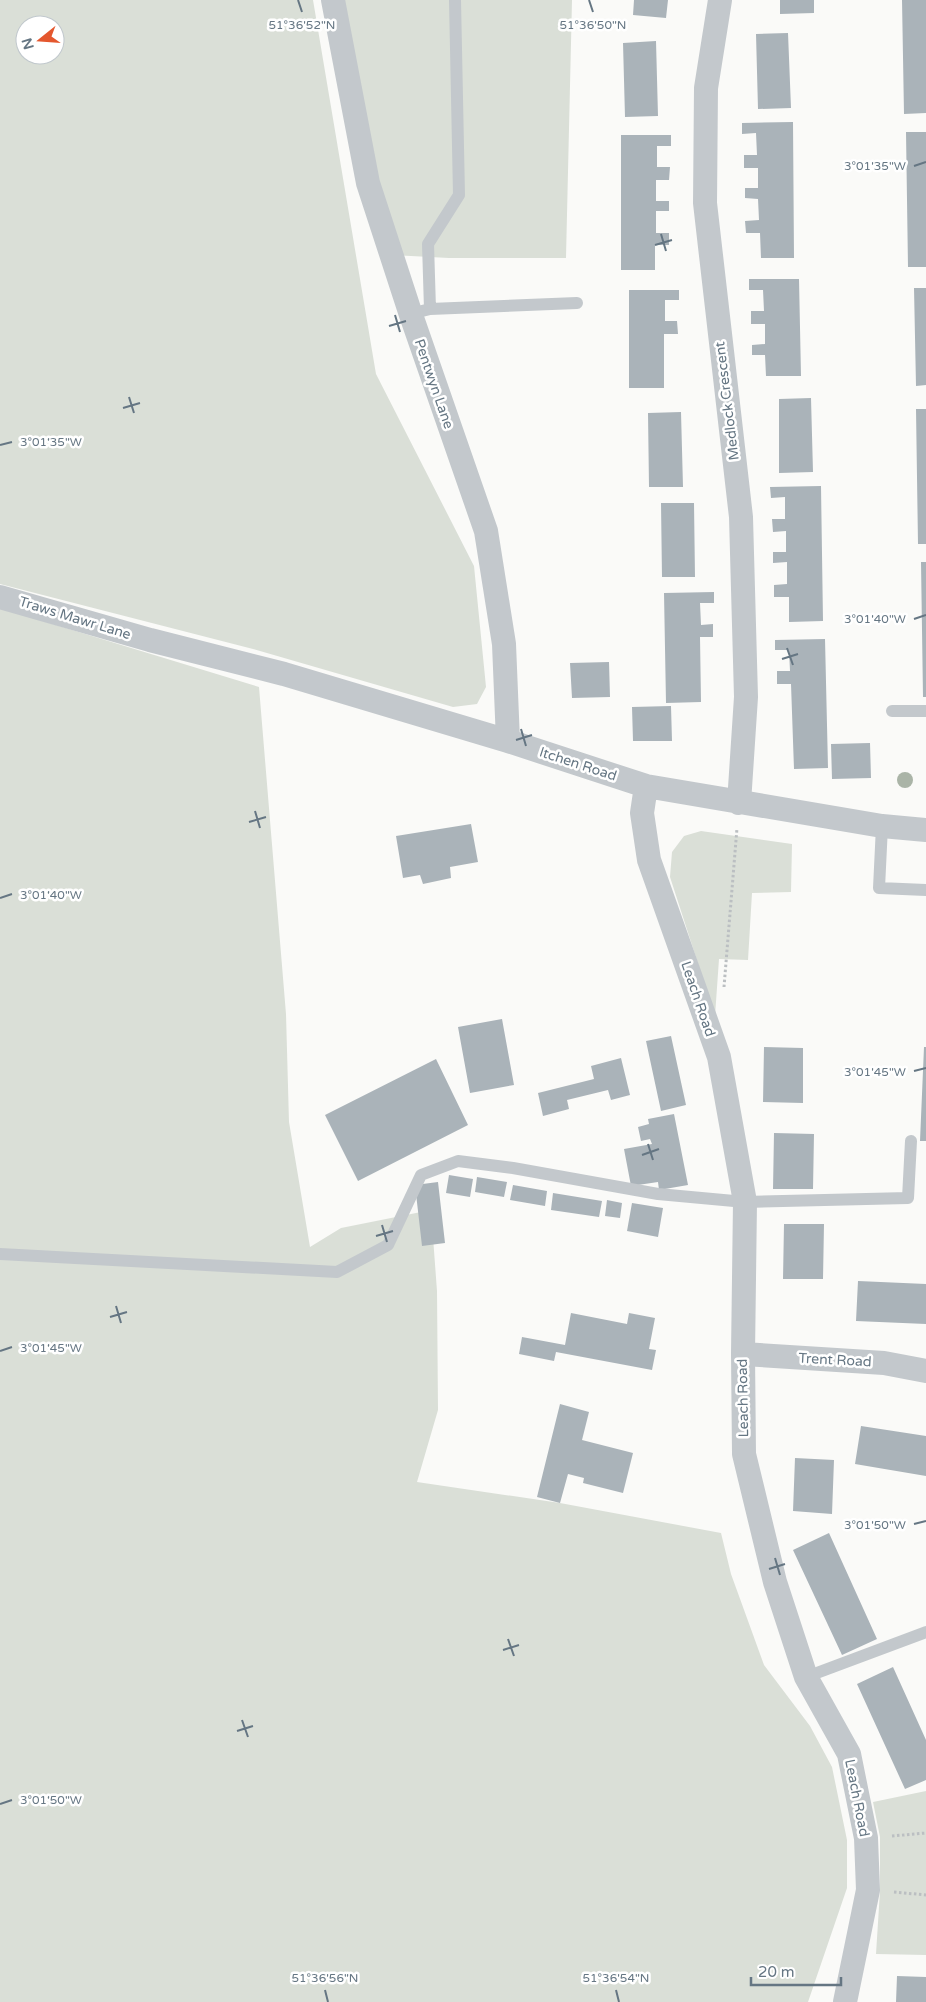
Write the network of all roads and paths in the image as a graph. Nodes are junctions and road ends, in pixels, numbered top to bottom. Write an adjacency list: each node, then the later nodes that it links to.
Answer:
1 (334, 0): 5 (street, Pentwyn Lane)
2 (455, 0): 5 (lane)
3 (720, 0): 12 (street, Medlock Crescent)
4 (577, 303): 5 (lane)
5 (420, 312): 10 (street, Pentwyn Lane)
6 (0, 596): 7 (street, Traws Mawr Lane)
7 (150, 640): 10 (street, Itchen Road)
8 (892, 711): 9 (lane)
9 (926, 711)
10 (508, 741): 11 (street, Itchen Road)
11 (646, 786): 12 (street, Itchen Road); 18 (street, Leach Road)
12 (739, 803): 13 (street, Itchen Road); 16 (path)
13 (882, 826): 14 (street, Itchen Road); 15 (lane)
14 (926, 830)
15 (926, 890)
16 (724, 989)
17 (911, 1140): 18 (lane)
18 (745, 1202): 19 (lane); 20 (street, Leach Road)
19 (0, 1254)
20 (742, 1354): 21 (street, Trent Road); 23 (street, Leach Road)
21 (926, 1371)
22 (926, 1632): 23 (lane)
23 (806, 1677): 25 (street, Leach Road)
24 (926, 1833): 25 (path)
25 (866, 1838): 26 (street, Leach Road)
26 (845, 2002)

